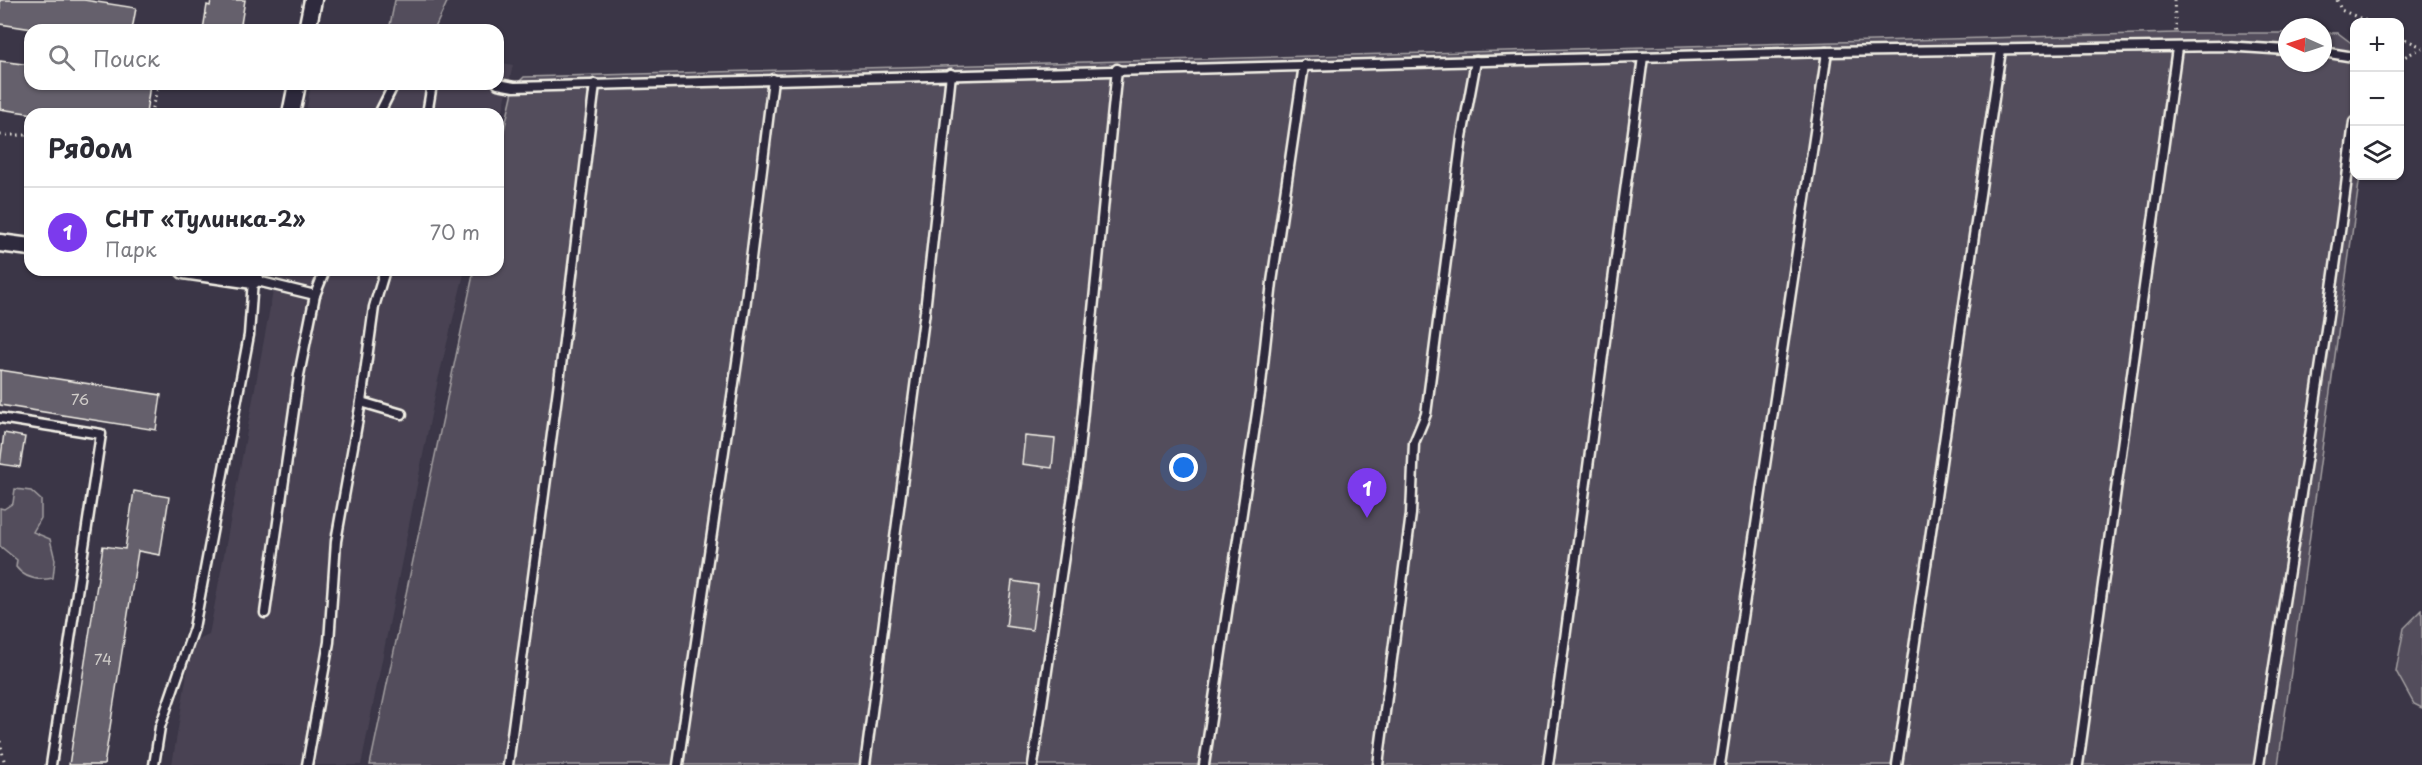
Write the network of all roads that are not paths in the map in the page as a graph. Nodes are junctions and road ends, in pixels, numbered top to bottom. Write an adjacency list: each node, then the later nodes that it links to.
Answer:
1 (313, 0): 2 (street)
2 (308, 24)
3 (2176, 48): 4 (lane); 5 (lane); 47 (lane)
4 (2278, 49)
5 (2001, 50): 6 (lane); 46 (lane)
6 (1827, 52): 9 (lane); 45 (lane)
7 (2332, 53): 8 (lane)
8 (2350, 56)
9 (1643, 57): 10 (lane); 44 (lane)
10 (1476, 61): 11 (lane); 43 (lane)
11 (1304, 65): 12 (lane); 42 (lane)
12 (1117, 69): 13 (lane); 41 (lane)
13 (951, 74): 14 (lane); 40 (lane)
14 (773, 79): 15 (lane); 39 (lane)
15 (595, 84): 16 (lane); 38 (lane)
16 (504, 85)
17 (296, 90): 20 (street)
18 (391, 90): 21 (lane)
19 (431, 90): 22 (lane)
20 (292, 108)
21 (382, 108)
22 (428, 108)
23 (2354, 126): 48 (lane)
24 (0, 243): 25 (street)
25 (24, 246)
26 (255, 276): 36 (lane)
27 (258, 276): 30 (lane)
28 (323, 276): 30 (lane)
29 (383, 276): 31 (lane)
30 (315, 295): 34 (lane)
31 (361, 402): 32 (lane); 37 (lane)
32 (402, 414)
33 (0, 418): 35 (lane)
34 (265, 613)
35 (51, 765)
36 (154, 765)
37 (307, 765)
38 (508, 765)
39 (678, 765)
40 (865, 765)
41 (1033, 765)
42 (1204, 765)
43 (1378, 765)
44 (1548, 765)
45 (1720, 765)
46 (1897, 765)
47 (2078, 765)
48 (2259, 765)

